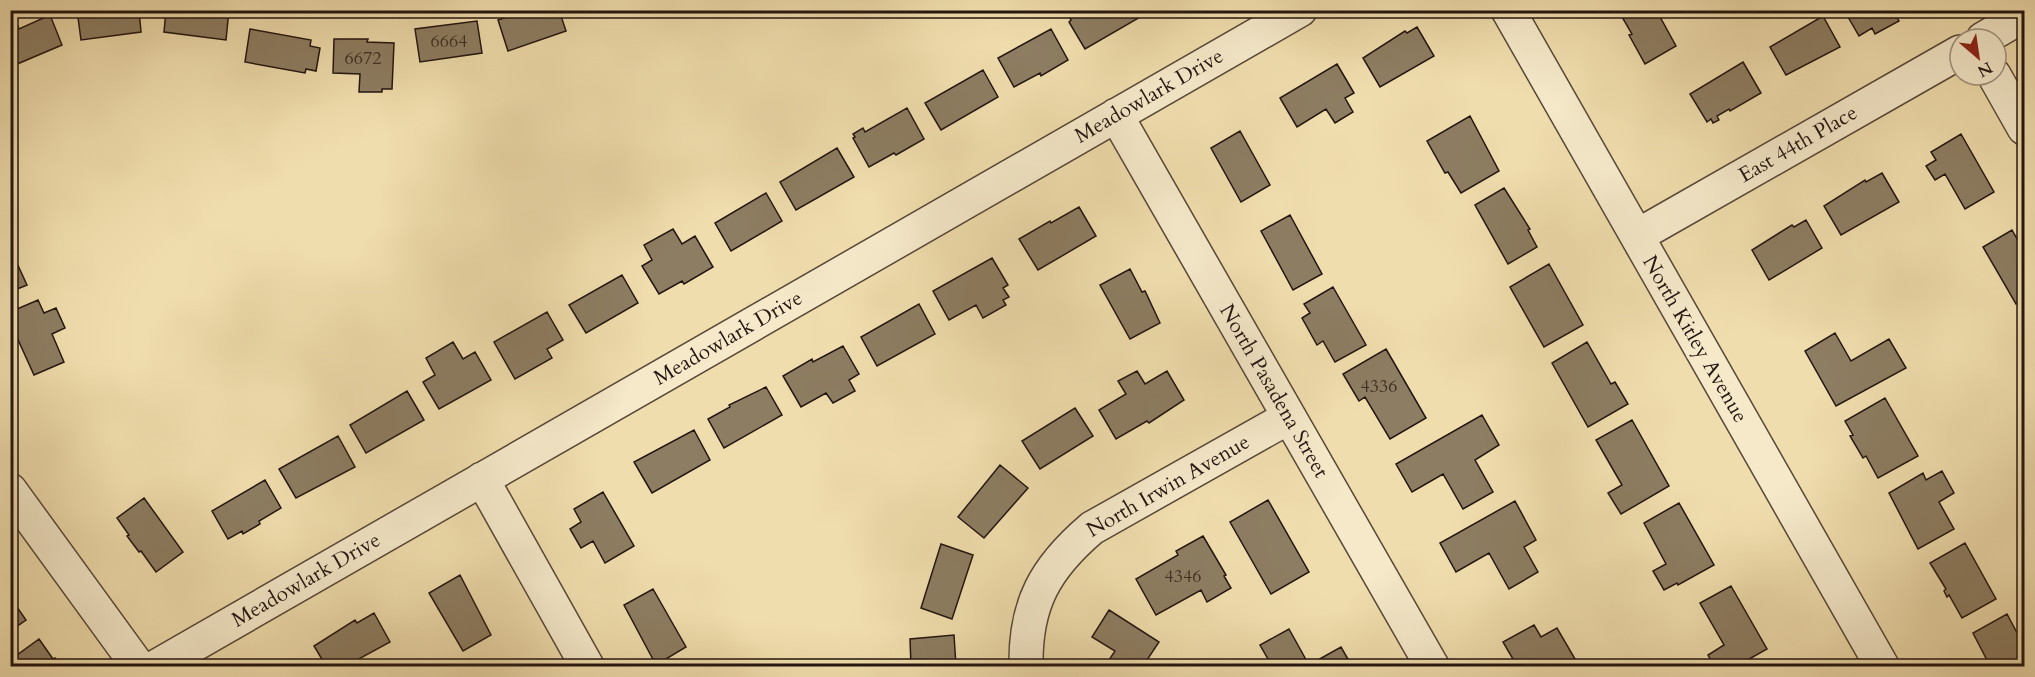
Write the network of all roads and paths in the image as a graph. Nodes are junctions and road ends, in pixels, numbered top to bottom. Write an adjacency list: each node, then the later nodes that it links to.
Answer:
1 (1300, 10): 7 (street, Meadowlark Drive)
2 (1508, 10): 9 (street, North Kitley Avenue)
3 (2025, 15): 4 (street)
4 (2004, 27)
5 (1948, 59): 9 (street, East 44th Place)
6 (2001, 87): 8 (street)
7 (1116, 115): 10 (street, North Pasadena Street); 11 (street, Meadowlark Drive)
8 (2025, 128)
9 (1636, 236): 18 (street, North Kitley Avenue)
10 (1289, 417): 16 (street, North Irwin Avenue); 17 (street, North Pasadena Street)
11 (482, 479): 14 (street, Meadowlark Drive); 15 (street)
12 (10, 490): 13 (street)
13 (138, 666)
14 (156, 666)
15 (588, 666)
16 (1026, 666)
17 (1432, 666)
18 (1882, 666)

